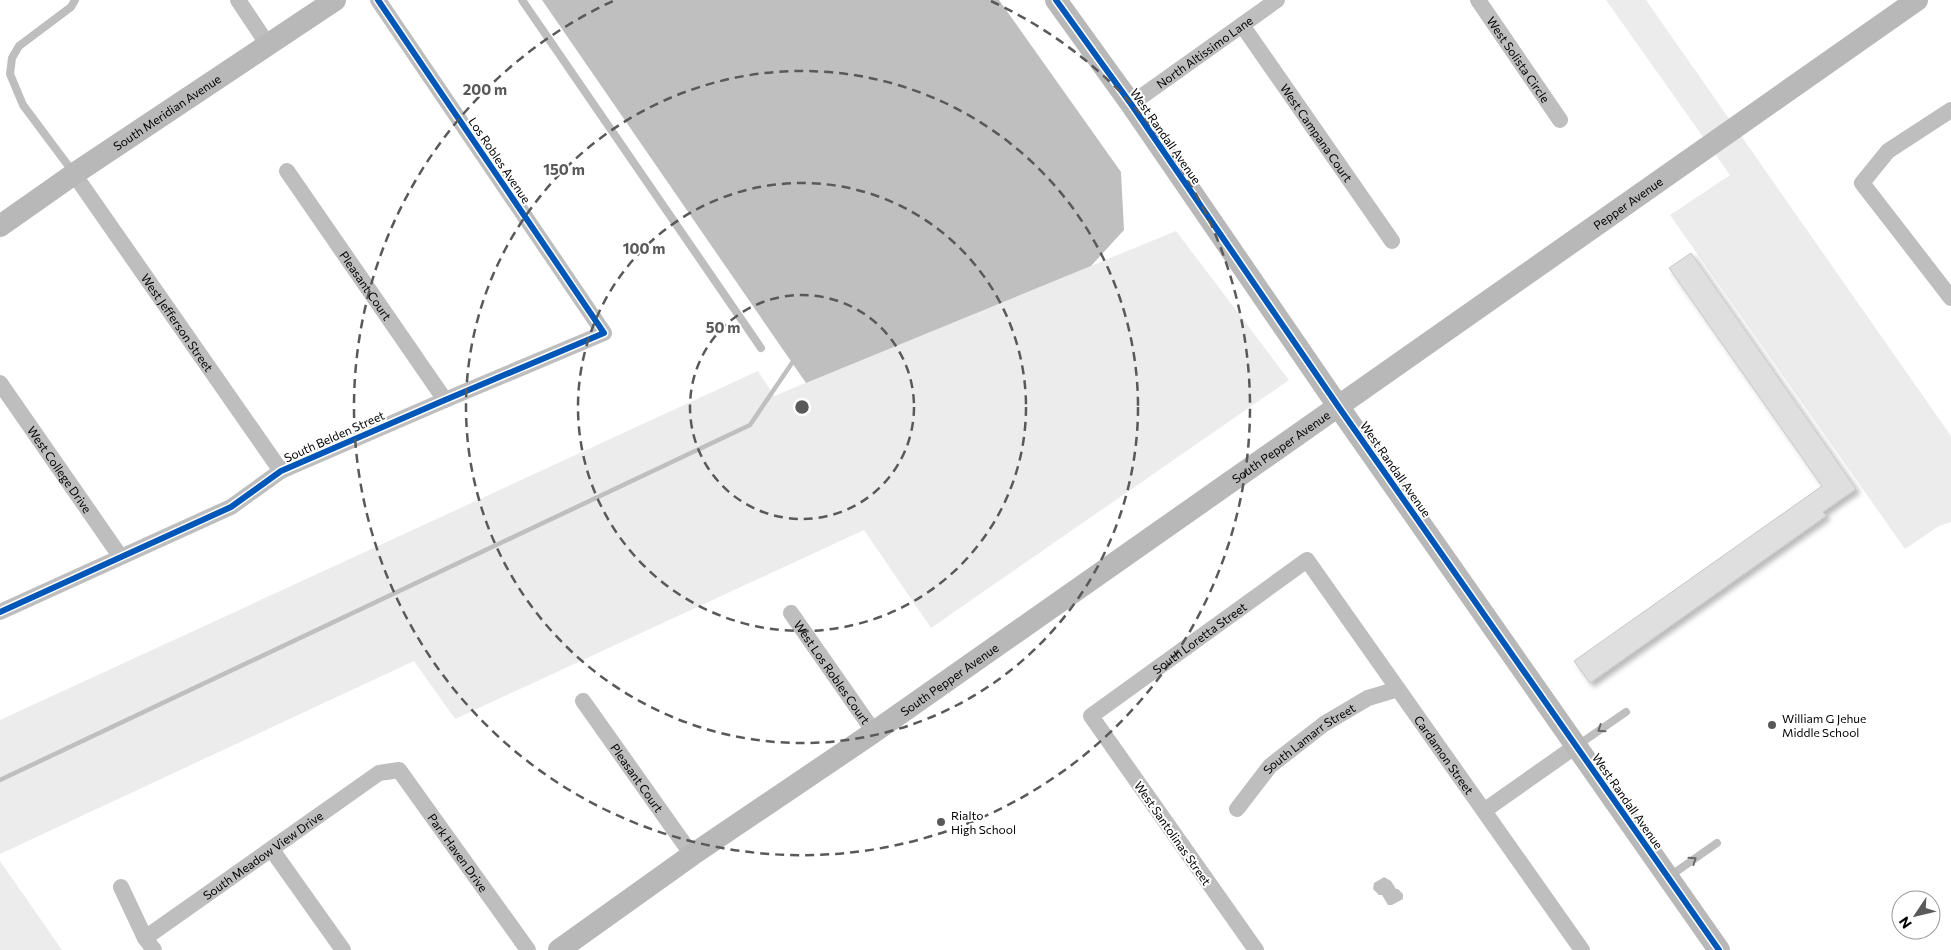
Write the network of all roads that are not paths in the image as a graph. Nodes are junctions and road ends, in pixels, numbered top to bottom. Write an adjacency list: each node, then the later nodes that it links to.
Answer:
1 (74, 0): 16 (lane)
2 (238, 0): 11 (street)
3 (335, 0): 11 (main road, South Meridian Avenue)
4 (378, 0): 20 (street, Los Robles Avenue)
5 (522, 0): 21 (lane)
6 (1056, 0): 12 (main road, West Randall Avenue)
7 (1277, 0): 10 (street, North Altissimo Lane)
8 (1478, 0): 14 (street, West Solista Circle)
9 (1917, 0): 24 (main road, Pepper Avenue)
10 (1242, 24): 12 (street, North Altissimo Lane); 18 (street, West Campana Court)
11 (268, 45): 16 (main road, South Meridian Avenue)
12 (1131, 104): 24 (main road, West Randall Avenue)
13 (1951, 110): 19 (street)
14 (1560, 120)
15 (287, 171): 23 (street, Pleasant Court)
16 (74, 174): 17 (main road, South Meridian Avenue); 25 (street, West Jefferson Street)
17 (0, 226)
18 (1392, 240)
19 (1951, 298)
20 (604, 333): 23 (street, South Belden Street)
21 (762, 348)
22 (0, 382): 26 (street, West College Drive)
23 (444, 400): 25 (street, South Belden Street)
24 (1338, 406): 34 (main road, South Pepper Avenue); 35 (main road, West Randall Avenue)
25 (281, 472): 26 (street, South Belden Street)
26 (120, 556): 28 (street, South Belden Street)
27 (1307, 560): 30 (street, Cardamon Street); 33 (street, South Loretta Street)
28 (0, 612)
29 (791, 612): 34 (street, West Los Robles Court)
30 (1398, 689): 37 (street, South Lamarr Street); 38 (street, Cardamon Street)
31 (583, 701): 41 (street, Pleasant Court)
32 (1626, 712): 35 (lane, one-way to 35)
33 (1091, 716): 48 (street, West Santolinas Street)
34 (874, 732): 41 (main road, South Pepper Avenue)
35 (1576, 746): 38 (street); 42 (main road, West Randall Avenue)
36 (379, 773): 40 (street, South Meadow View Drive); 46 (street, Park Haven Drive)
37 (1237, 809)
38 (1485, 810): 49 (street, Cardamon Street)
39 (1717, 843): 42 (lane, one-way to 39)
40 (272, 850): 44 (street, South Meadow View Drive); 45 (street)
41 (692, 855): 47 (main road, South Pepper Avenue)
42 (1668, 877): 50 (main road, West Randall Avenue)
43 (121, 887): 44 (street)
44 (150, 944)
45 (343, 950)
46 (528, 950)
47 (559, 950)
48 (1256, 950)
49 (1582, 950)
50 (1719, 950)

